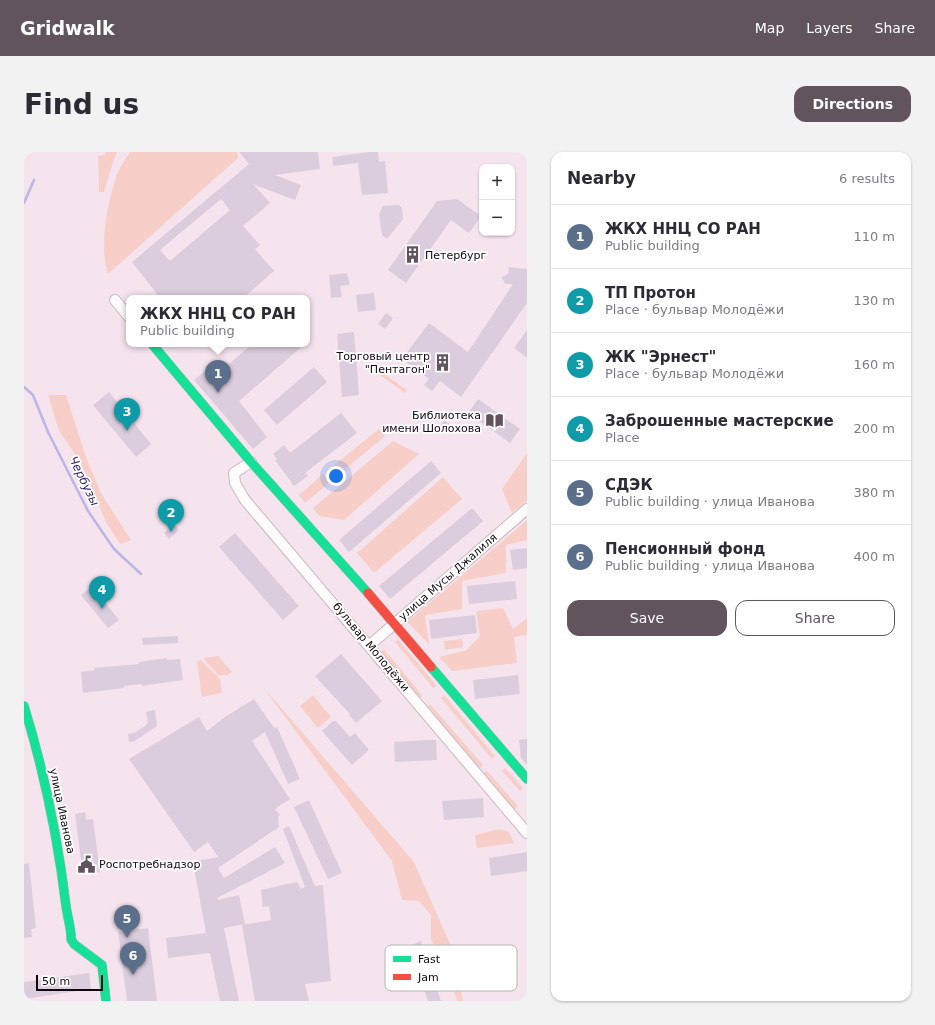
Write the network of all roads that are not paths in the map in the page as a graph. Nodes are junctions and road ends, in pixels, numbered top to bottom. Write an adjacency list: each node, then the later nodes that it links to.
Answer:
1 (115, 300): 2 (street)
2 (126, 313)
3 (154, 347): 4 (street)
4 (250, 462): 6 (street); 7 (street, бульвар Молодёжи)
5 (527, 509): 6 (street, улица Мусы Джалиля)
6 (394, 623): 7 (street, улица Мусы Джалиля); 9 (street)
7 (370, 646): 10 (street, бульвар Молодёжи)
8 (24, 706): 11 (street, улица Иванова)
9 (527, 779)
10 (527, 832)
11 (106, 1001)

